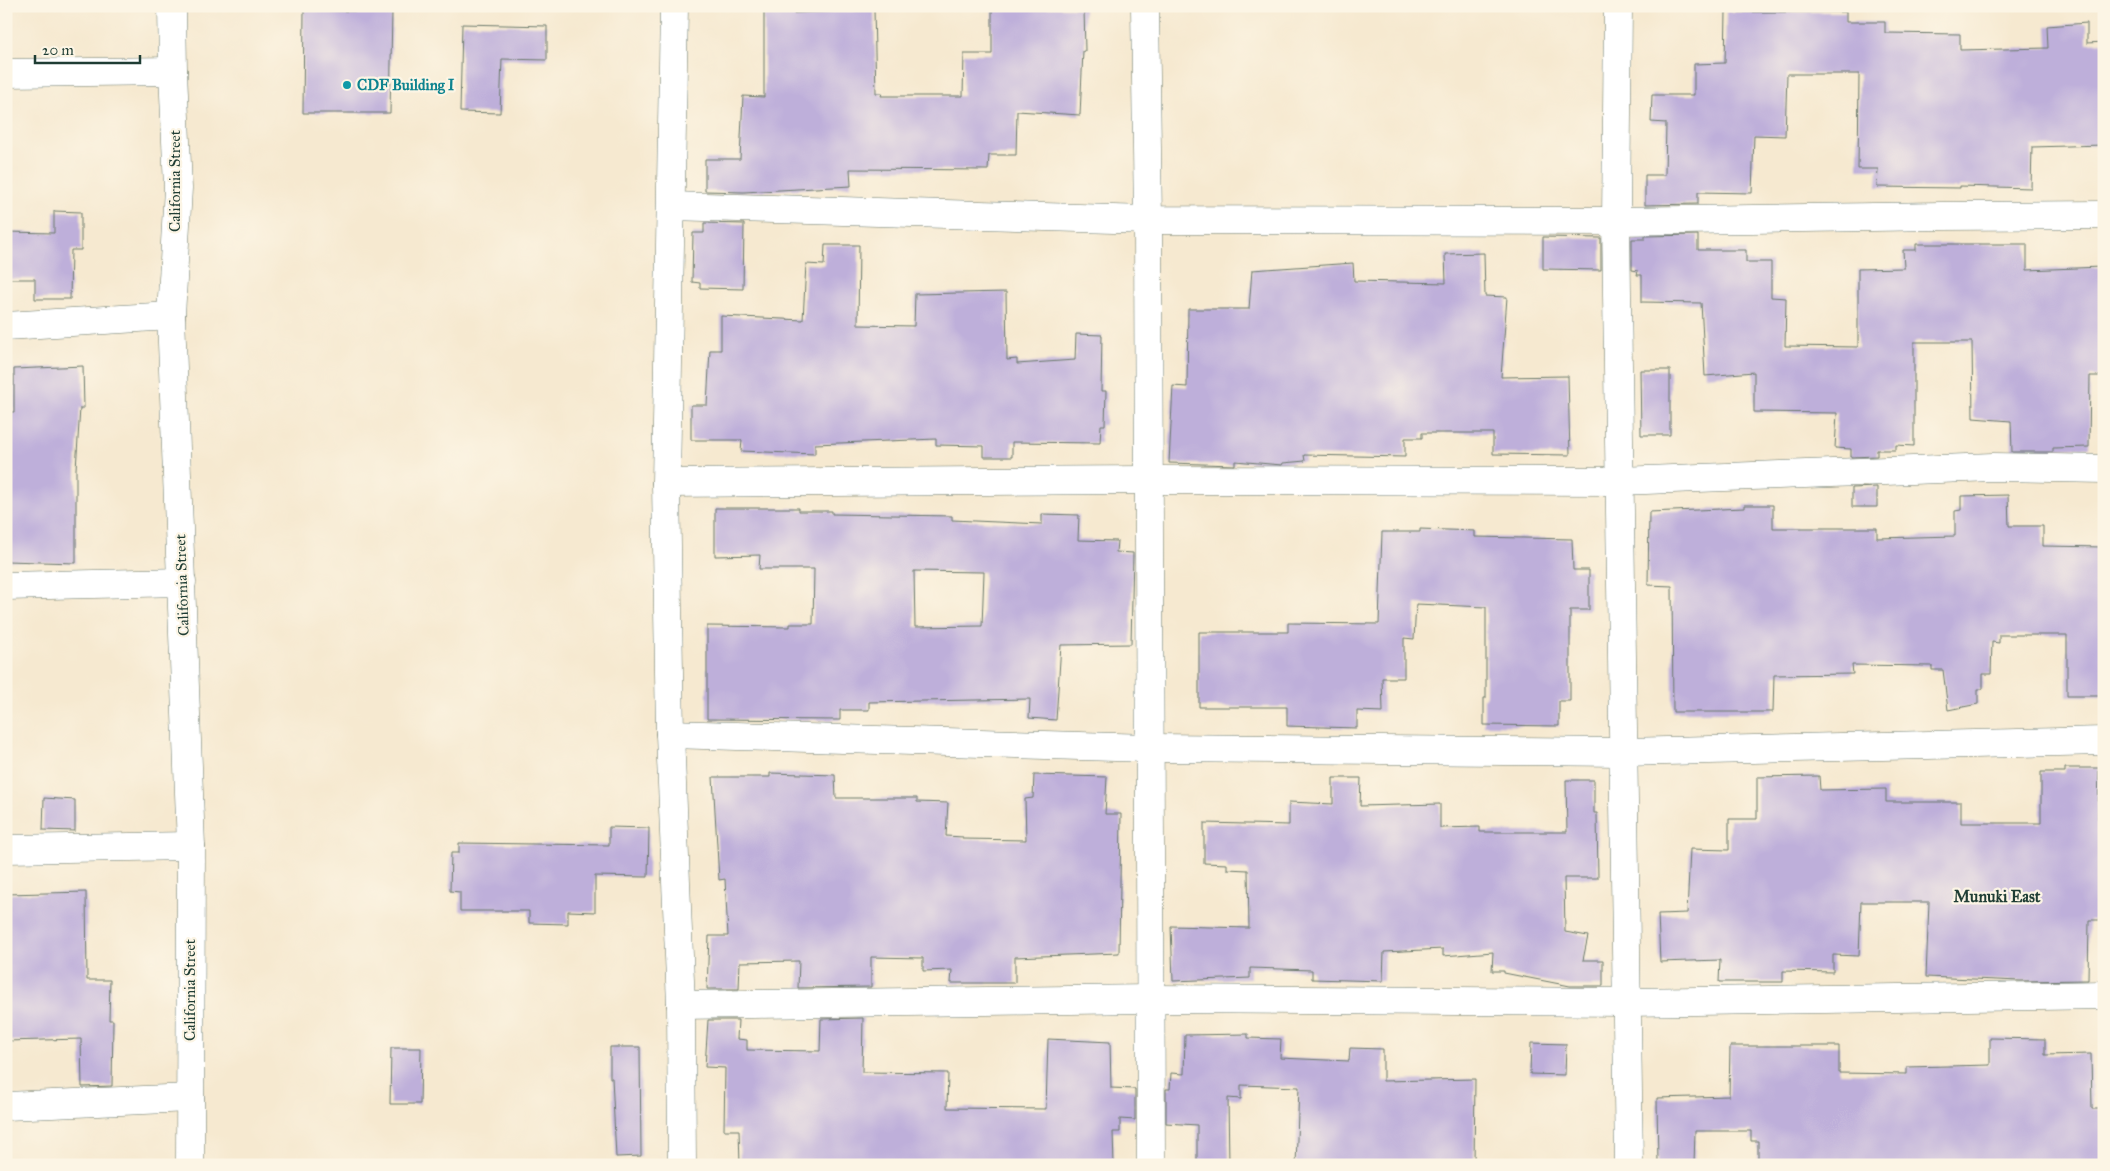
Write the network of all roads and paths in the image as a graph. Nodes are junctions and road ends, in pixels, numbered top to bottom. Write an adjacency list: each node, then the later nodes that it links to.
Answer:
1 (172, 6): 5 (street, California Street)
2 (674, 6): 7 (street)
3 (1145, 6): 9 (street)
4 (1618, 6): 10 (street)
5 (173, 71): 6 (street); 11 (street, California Street)
6 (6, 73)
7 (672, 206): 9 (street); 16 (street)
8 (2104, 215): 10 (street)
9 (1148, 220): 10 (street); 14 (street)
10 (1616, 221): 15 (street)
11 (171, 316): 12 (street); 17 (street, California Street)
12 (6, 326)
13 (2104, 469): 15 (street)
14 (1149, 480): 15 (street); 16 (street); 21 (street)
15 (1619, 481): 22 (street)
16 (666, 482): 19 (street)
17 (182, 582): 18 (street); 23 (street, California Street)
18 (6, 586)
19 (670, 734): 21 (street); 28 (street)
20 (2104, 741): 22 (street)
21 (1150, 748): 22 (street); 26 (street)
22 (1623, 752): 27 (street)
23 (191, 846): 24 (street); 29 (street, California Street)
24 (6, 849)
25 (2104, 995): 27 (street)
26 (1150, 999): 27 (street); 28 (street); 33 (street)
27 (1626, 1002): 34 (street)
28 (681, 1006): 32 (street)
29 (190, 1098): 30 (street); 31 (street, California Street)
30 (6, 1106)
31 (190, 1165)
32 (682, 1165)
33 (1151, 1165)
34 (1629, 1165)

